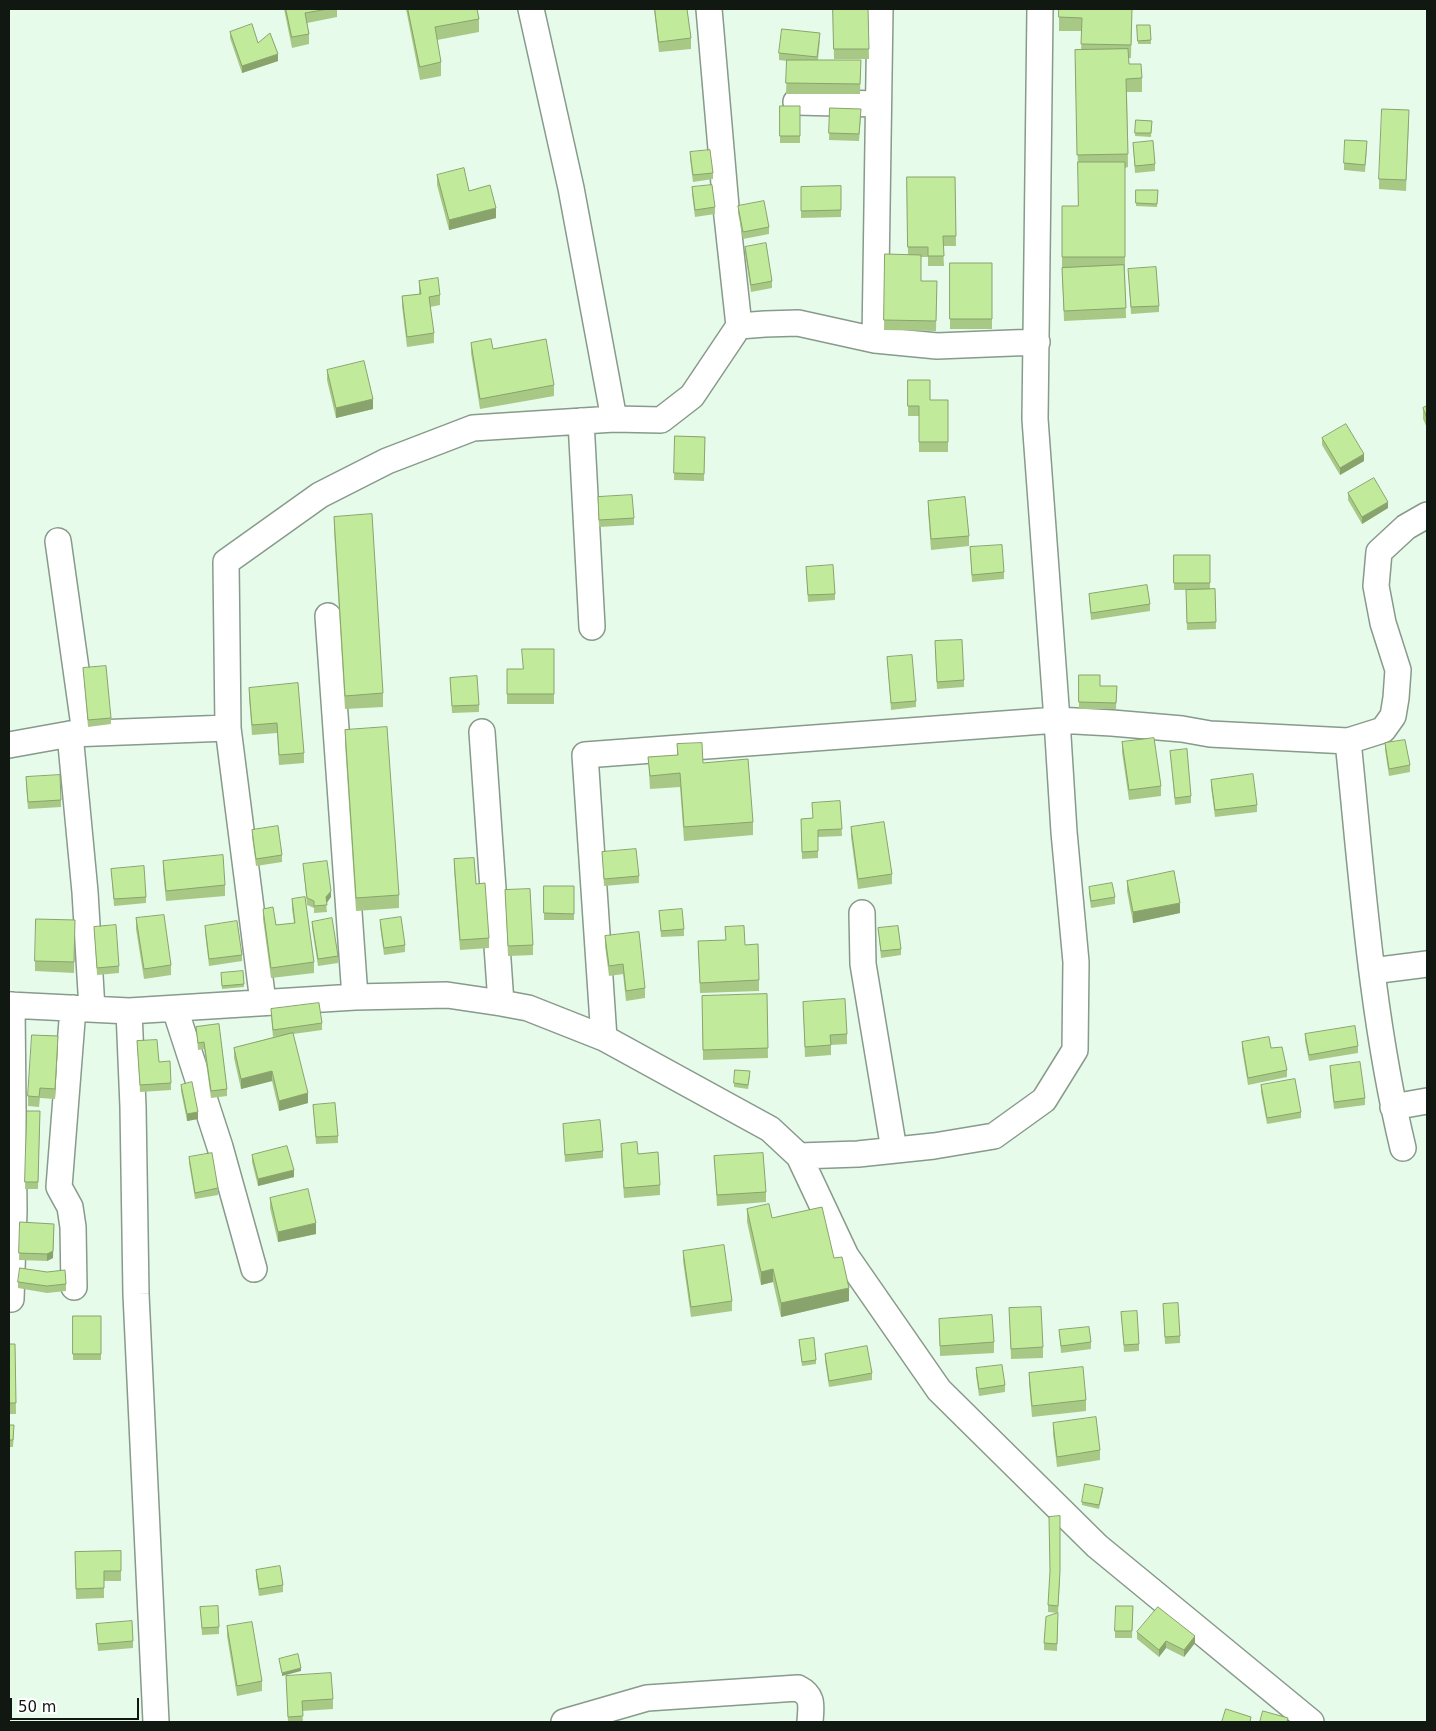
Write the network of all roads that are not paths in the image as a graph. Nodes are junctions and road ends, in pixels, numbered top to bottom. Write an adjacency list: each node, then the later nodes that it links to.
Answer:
1 (531, 9): 10 (street)
2 (709, 9): 7 (street)
3 (880, 9): 6 (street)
4 (1040, 9): 9 (street)
5 (796, 102): 6 (street)
6 (878, 104): 8 (street)
7 (739, 326): 8 (street); 10 (street)
8 (875, 340): 9 (street)
9 (1037, 342): 16 (street)
10 (614, 419): 11 (street)
11 (581, 421): 15 (street); 17 (street)
12 (1427, 515): 20 (street)
13 (58, 541): 19 (street)
14 (328, 616): 25 (street)
15 (592, 628)
16 (1057, 720): 20 (street); 32 (street); 36 (street)
17 (228, 728): 19 (street); 26 (street)
18 (482, 732): 27 (street)
19 (78, 734): 21 (street); 30 (street)
20 (1348, 741): 24 (street)
21 (9, 744)
22 (862, 913): 36 (street)
23 (1427, 964): 24 (street)
24 (1372, 971): 34 (street)
25 (355, 997): 26 (street); 27 (street)
26 (263, 1002): 29 (street)
27 (501, 1003): 32 (street)
28 (10, 1005): 30 (street); 40 (street)
29 (175, 1008): 31 (street); 38 (street)
30 (83, 1009): 31 (street); 39 (street)
31 (130, 1011): 41 (street)
32 (604, 1038): 37 (street)
33 (1427, 1101): 34 (street)
34 (1393, 1107): 35 (street)
35 (1403, 1148)
36 (894, 1150): 37 (street)
37 (799, 1156): 44 (street)
38 (254, 1269)
39 (74, 1287)
40 (11, 1299)
41 (156, 1722)
42 (564, 1722): 43 (street)
43 (810, 1722)
44 (1310, 1722)

